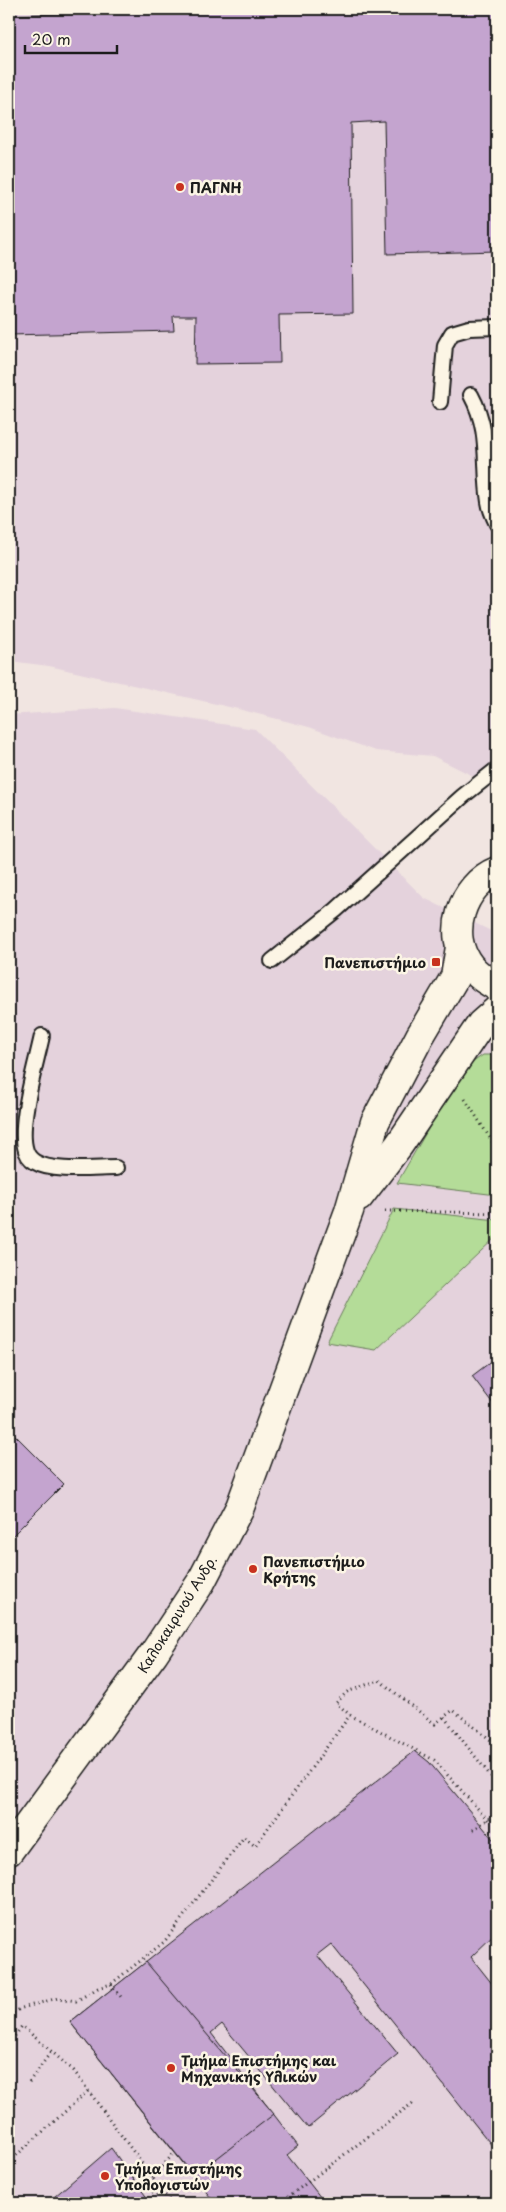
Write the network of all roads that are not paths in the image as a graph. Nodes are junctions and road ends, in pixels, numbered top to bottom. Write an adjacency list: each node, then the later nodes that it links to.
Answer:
1 (497, 327): 3 (lane)
2 (470, 395): 4 (lane)
3 (440, 402)
4 (497, 524)
5 (497, 769): 8 (lane)
6 (497, 872): 7 (street)
7 (460, 947): 9 (street); 13 (street)
8 (272, 961)
9 (497, 987)
10 (497, 1010): 13 (street)
11 (42, 1036): 12 (lane)
12 (116, 1168)
13 (349, 1211): 14 (street, Καλοκαιρινού Ανδρ.)
14 (9, 1851)

